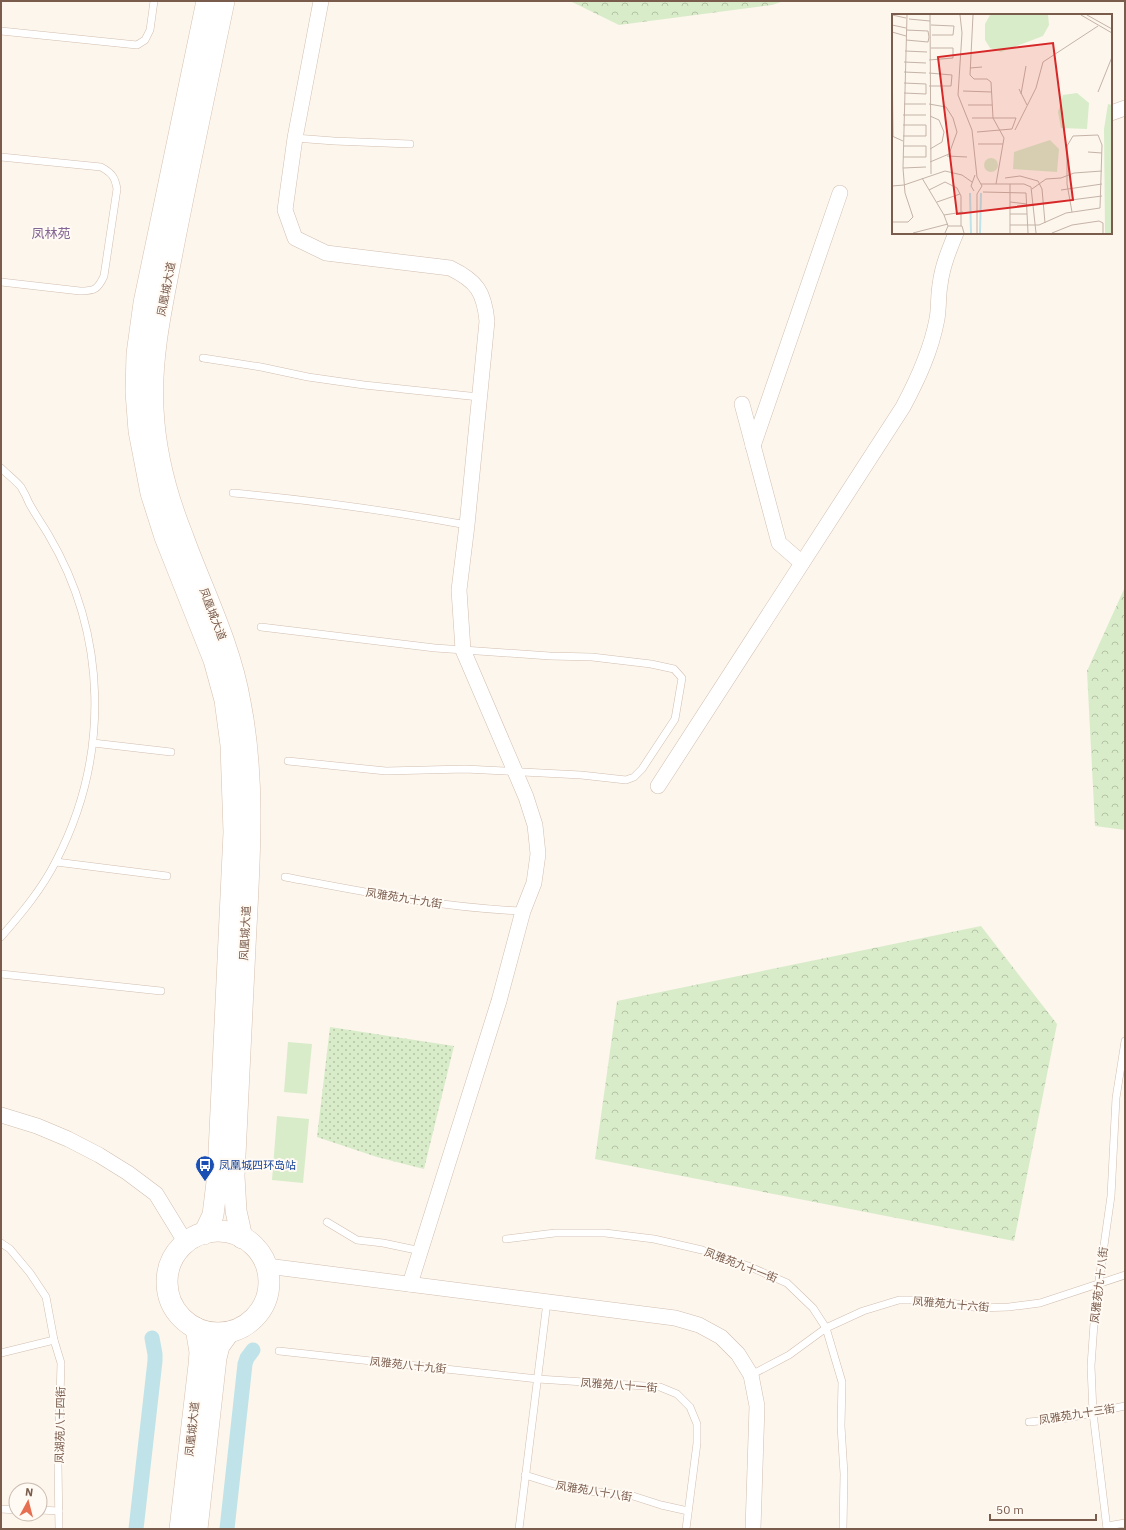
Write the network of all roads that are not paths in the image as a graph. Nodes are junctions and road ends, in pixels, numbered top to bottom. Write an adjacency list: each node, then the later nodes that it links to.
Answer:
1 (154, 1): 5 (lane)
2 (207, 1): 39 (main road, 凤凰城大道)
3 (224, 1): 40 (main road, 凤凰城大道)
4 (321, 1): 8 (street)
5 (1, 31)
6 (1125, 108): 7 (street)
7 (1112, 113)
8 (295, 138): 9 (lane); 15 (street)
9 (410, 144)
10 (1, 157): 13 (lane)
11 (840, 193): 17 (street)
12 (956, 234): 21 (street)
13 (1, 282)
14 (203, 358): 15 (lane)
15 (479, 396): 20 (street)
16 (742, 404): 17 (street)
17 (753, 446): 21 (street)
18 (1, 468): 24 (lane)
19 (233, 493): 20 (lane)
20 (467, 524): 23 (street)
21 (802, 563): 28 (street)
22 (261, 627): 23 (lane)
23 (463, 650): 27 (street); 27 (lane)
24 (93, 743): 25 (lane); 29 (lane)
25 (171, 752)
26 (288, 761): 27 (lane)
27 (514, 772): 32 (street)
28 (658, 786)
29 (56, 862): 30 (lane); 33 (lane)
30 (166, 876)
31 (285, 877): 32 (lane, 凤雅苑九十九街)
32 (523, 911): 43 (street)
33 (1, 937)
34 (1, 974): 35 (lane)
35 (161, 990)
36 (1125, 1041): 46 (lane, 凤雅苑九十八街)
37 (1, 1115): 39 (street)
38 (327, 1222): 43 (lane)
39 (195, 1238): 40 (main road); 49 (main road)
40 (242, 1238): 44 (main road)
41 (506, 1239): 50 (lane, 凤雅苑九十一街)
42 (1, 1243): 52 (lane, 凤湖苑八十四街)
43 (421, 1251): 47 (street)
44 (267, 1266): 47 (street); 51 (main road)
45 (1125, 1275): 46 (lane, 凤雅苑九十六街)
46 (1098, 1283): 50 (lane, 凤雅苑九十六街); 58 (lane, 凤雅苑九十八街)
47 (410, 1284): 48 (street)
48 (546, 1302): 55 (street); 56 (lane)
49 (196, 1328): 51 (main road); 67 (main road, 凤凰城大道)
50 (826, 1328): 55 (lane, 凤雅苑九十六街); 72 (lane, 凤雅苑九十一街)
51 (229, 1332): 68 (main road, 凤凰城大道)
52 (54, 1340): 54 (lane); 62 (lane, 凤湖苑八十四街)
53 (279, 1351): 56 (lane, 凤雅苑八十九街)
54 (1, 1353)
55 (751, 1375): 71 (street)
56 (538, 1379): 60 (lane); 63 (lane, 凤雅苑八十一街)
57 (1125, 1406): 58 (lane, 凤雅苑九十三街)
58 (1093, 1413): 59 (lane, 凤雅苑九十三街); 65 (lane, 凤雅苑九十八街)
59 (1029, 1422)
60 (525, 1475): 63 (lane, 凤雅苑八十八街); 69 (lane)
61 (48, 1510): 62 (lane)
62 (59, 1511): 66 (lane, 凤湖苑八十四街)
63 (688, 1511): 70 (lane, 凤雅苑八十一街)
64 (1125, 1523): 65 (lane)
65 (1107, 1527)
66 (59, 1529)
67 (180, 1529)
68 (197, 1529)
69 (518, 1529)
70 (686, 1529)
71 (753, 1529)
72 (843, 1529)

